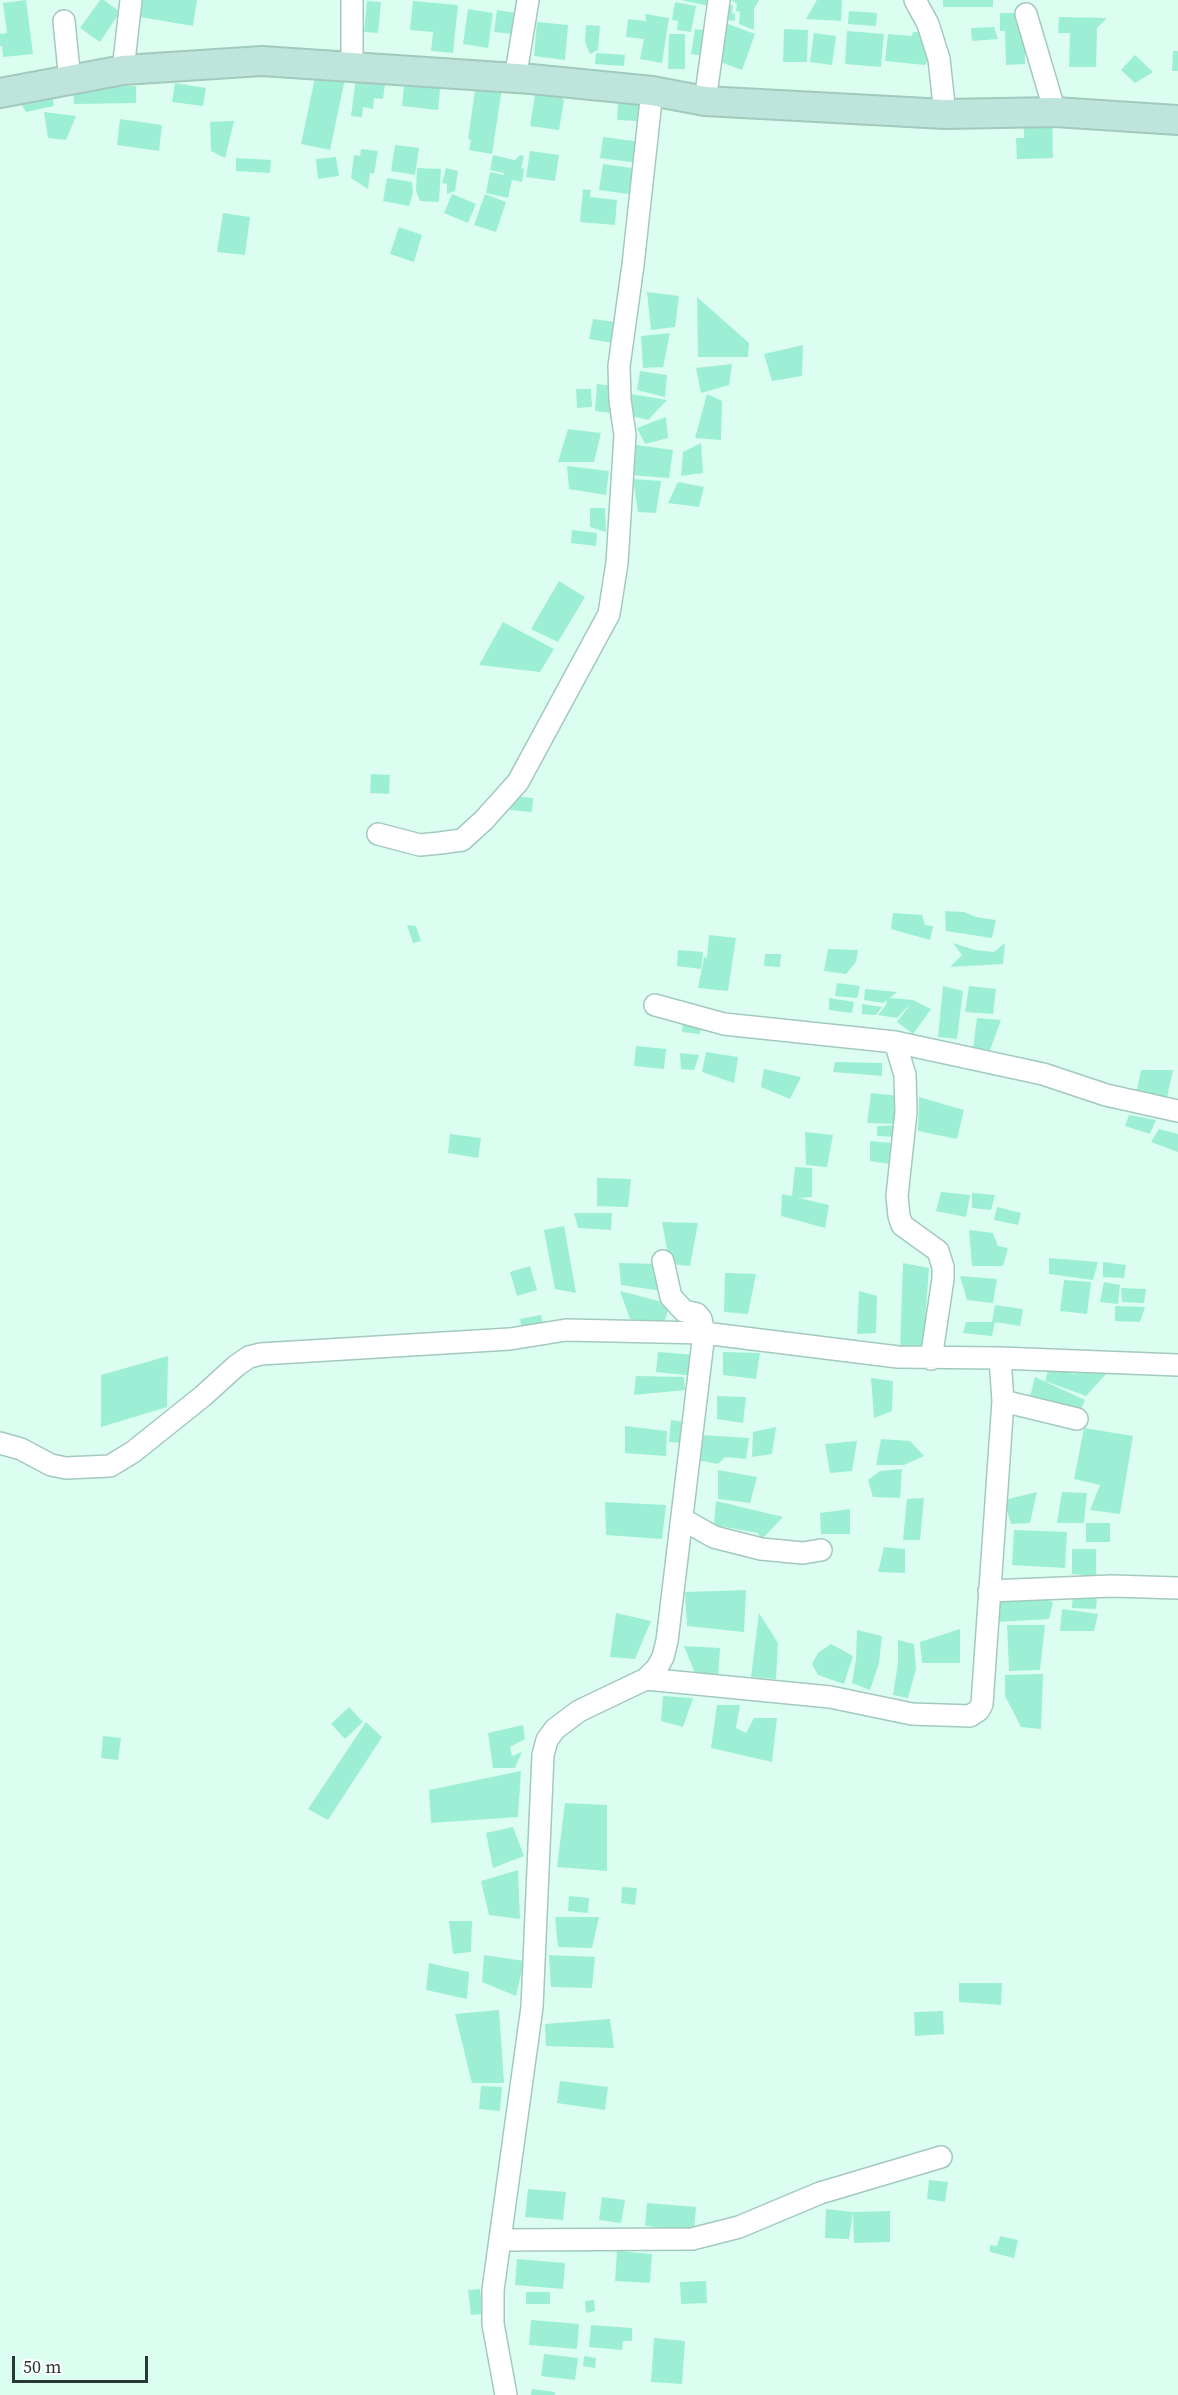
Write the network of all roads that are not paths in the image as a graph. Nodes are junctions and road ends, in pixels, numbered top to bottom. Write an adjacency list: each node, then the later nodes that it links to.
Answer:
1 (130, 0): 9 (street)
2 (352, 0): 8 (street)
3 (528, 0): 10 (street)
4 (719, 0): 14 (street)
5 (915, 0): 16 (street)
6 (1026, 14): 15 (street)
7 (64, 21): 11 (street)
8 (352, 67): 9 (street); 10 (street)
9 (123, 70): 11 (street)
10 (515, 79): 12 (street)
11 (70, 81): 13 (street)
12 (652, 91): 14 (street); 18 (street)
13 (0, 93)
14 (705, 101): 16 (street)
15 (1055, 112): 16 (street); 17 (street)
16 (945, 114)
17 (1178, 120)
18 (378, 834)
19 (655, 1005): 20 (street)
20 (895, 1042): 21 (street); 25 (street)
21 (1178, 1111)
22 (663, 1262): 23 (street)
23 (704, 1333): 25 (street); 29 (street); 30 (street)
24 (1000, 1358): 25 (street); 26 (street); 27 (street)
25 (932, 1359)
26 (1178, 1365)
27 (1003, 1401): 28 (street); 33 (street)
28 (1077, 1419)
29 (0, 1443)
30 (682, 1519): 31 (street); 34 (street)
31 (821, 1551)
32 (1178, 1588): 33 (street)
33 (989, 1591): 34 (street)
34 (646, 1679): 36 (street)
35 (941, 2157): 36 (street)
36 (501, 2240): 37 (street)
37 (506, 2395)

